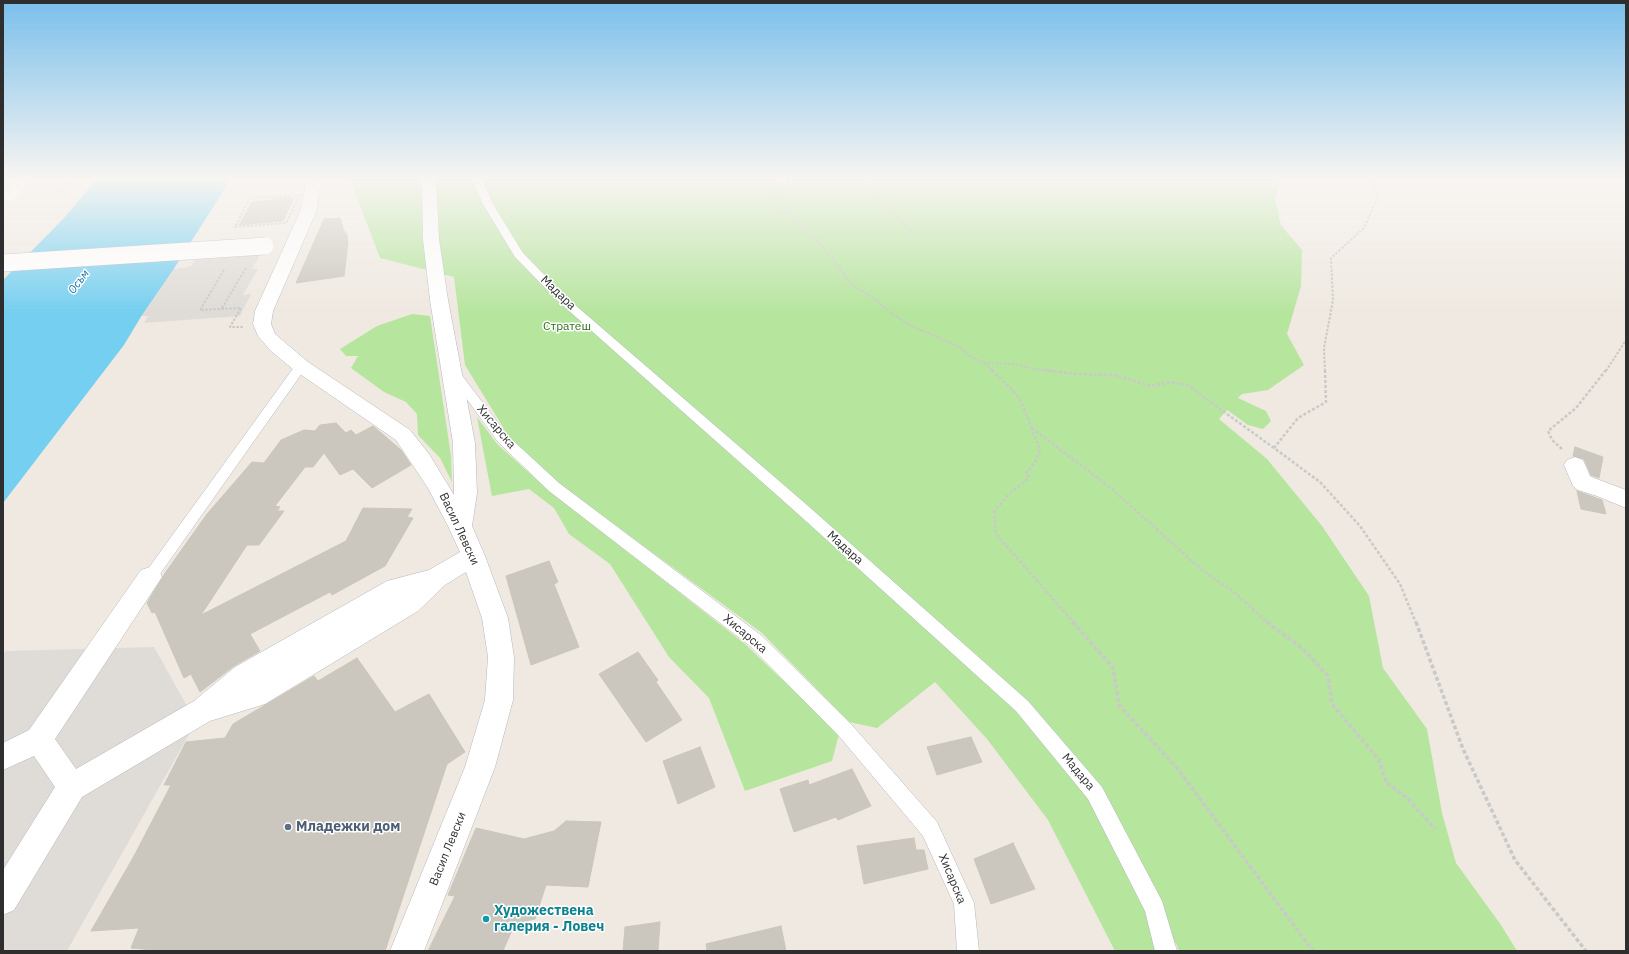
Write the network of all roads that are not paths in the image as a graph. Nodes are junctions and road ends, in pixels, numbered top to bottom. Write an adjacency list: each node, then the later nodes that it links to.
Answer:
1 (303, 224): 6 (street, Васил Левски)
2 (430, 224): 7 (street)
3 (500, 224): 19 (lane, Мадара)
4 (265, 246): 5 (street, bridge)
5 (3, 263)
6 (301, 366): 10 (street, Васил Левски); 12 (lane)
7 (450, 368): 10 (street); 18 (lane, Хисарска)
8 (1575, 465): 9 (street)
9 (1626, 500)
10 (460, 526): 11 (street, Васил Левски)
11 (473, 556): 15 (street); 17 (street, Васил Левски)
12 (150, 576): 13 (street)
13 (39, 739): 14 (street); 15 (street)
14 (3, 757)
15 (72, 787): 16 (street)
16 (3, 899)
17 (407, 951)
18 (968, 951)
19 (1166, 951)

